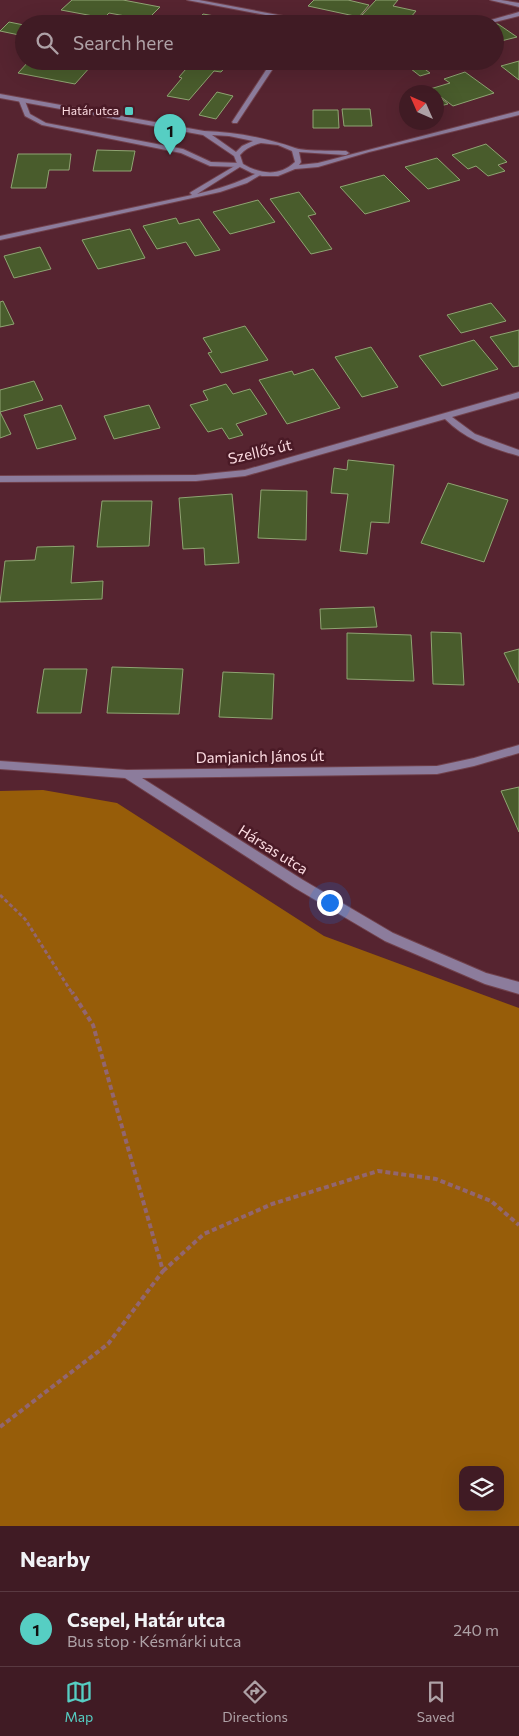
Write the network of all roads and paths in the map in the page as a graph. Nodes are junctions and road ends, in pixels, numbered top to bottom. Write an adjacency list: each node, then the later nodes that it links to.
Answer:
1 (190, 0): 5 (street)
2 (493, 0): 3 (street)
3 (519, 5)
4 (519, 14): 6 (street)
5 (266, 15)
6 (504, 18)
7 (269, 70): 11 (street)
8 (0, 96): 9 (street)
9 (22, 100): 12 (street); 17 (street)
10 (519, 114): 15 (street)
11 (235, 122)
12 (204, 132): 13 (street); 16 (street)
13 (261, 141): 14 (street); 16 (street)
14 (295, 150): 15 (street); 18 (street)
15 (367, 151): 18 (street)
16 (237, 155): 17 (street)
17 (240, 166): 19 (street); 20 (street)
18 (294, 167): 19 (street)
19 (259, 174): 20 (street)
20 (186, 197): 21 (street)
21 (0, 238)
22 (519, 395): 23 (street, Szellős út)
23 (447, 416): 24 (street); 25 (street, Szellős út)
24 (519, 452)
25 (0, 479)
26 (519, 749): 28 (street, Damjanich János út)
27 (0, 765): 28 (street, Damjanich János út)
28 (127, 774): 30 (street, Hársas utca)
29 (0, 895): 32 (path)
30 (519, 988)
31 (519, 1225): 32 (path)
32 (163, 1271): 33 (path)
33 (0, 1427)

